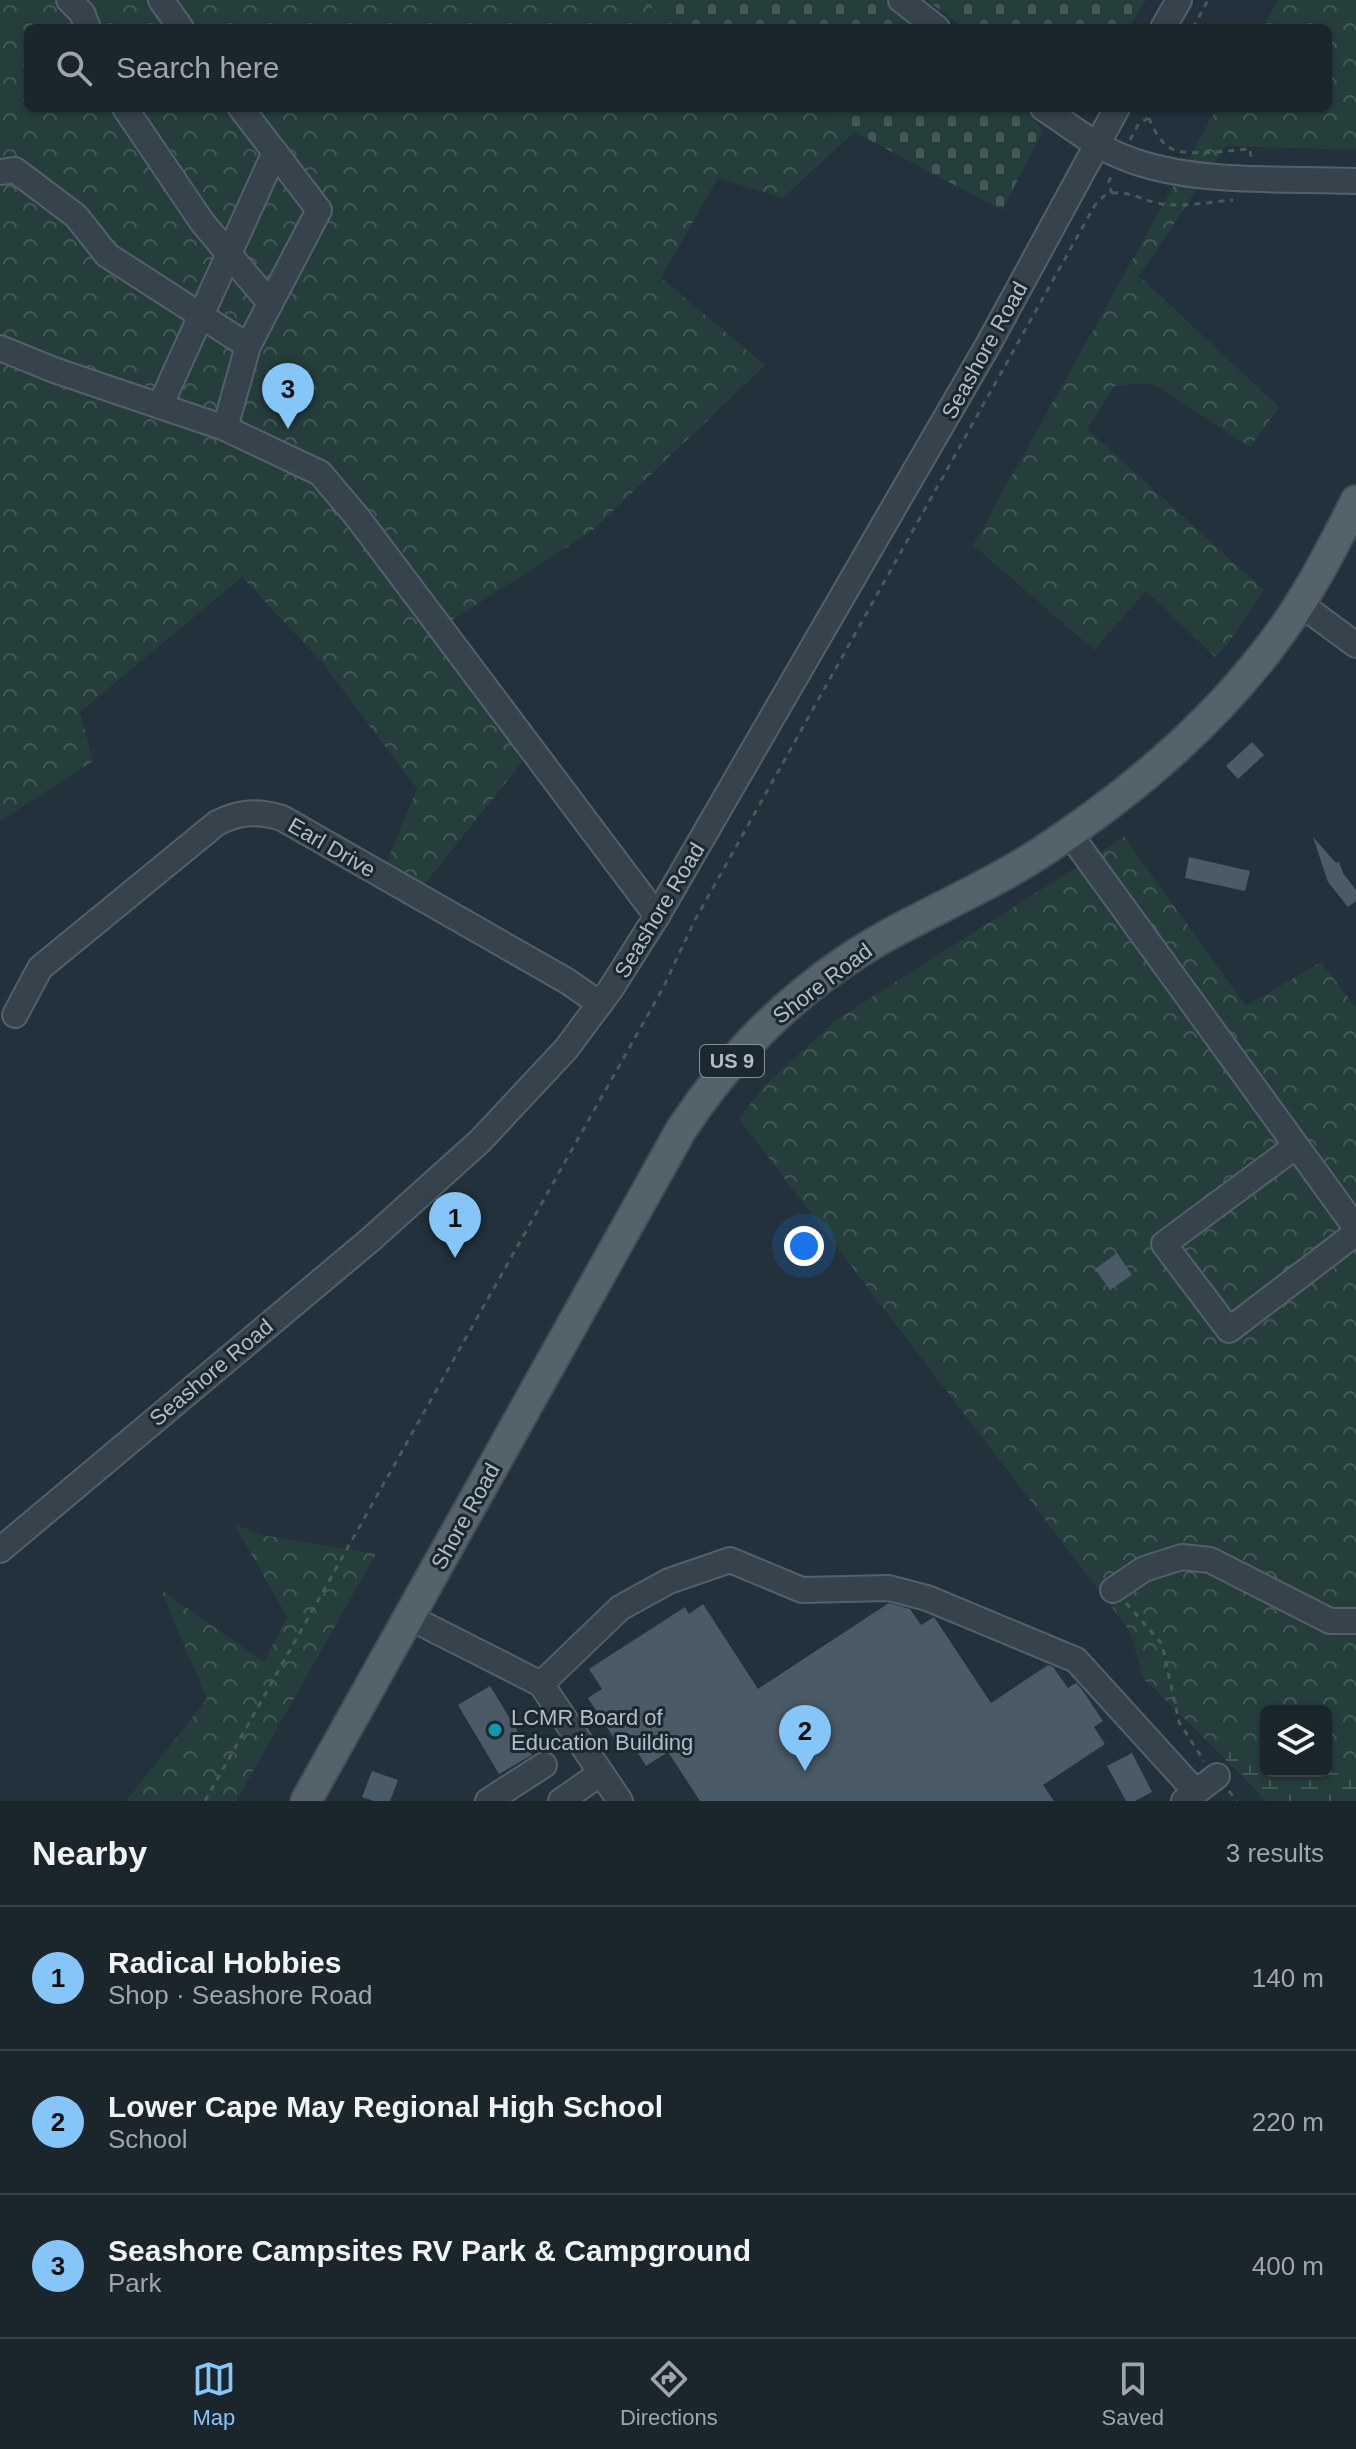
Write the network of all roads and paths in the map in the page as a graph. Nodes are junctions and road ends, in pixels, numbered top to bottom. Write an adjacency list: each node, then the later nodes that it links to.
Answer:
1 (69, 0): 6 (street)
2 (161, 0): 7 (street)
3 (901, 0): 8 (street)
4 (1179, 0): 9 (street)
5 (1208, 0): 10 (path)
6 (86, 24)
7 (178, 24)
8 (932, 24)
9 (1165, 24)
10 (1195, 24)
11 (128, 112): 26 (street)
12 (244, 112): 19 (street)
13 (1049, 112): 18 (street)
14 (1115, 112): 18 (street, Seashore Road)
15 (1150, 112): 16 (path)
16 (1149, 118): 17 (path); 21 (path)
17 (1139, 123)
18 (1097, 143): 21 (street); 37 (street, Seashore Road)
19 (275, 152): 26 (street); 27 (street)
20 (0, 172): 28 (street)
21 (1252, 177): 22 (street)
22 (1356, 181)
23 (1108, 183): 24 (path)
24 (1112, 193): 25 (path); 51 (path)
25 (1239, 199)
26 (230, 256): 27 (street); 28 (street)
27 (270, 303): 29 (street)
28 (200, 315): 29 (street); 31 (street)
29 (248, 346): 32 (street)
30 (0, 348): 31 (street)
31 (160, 406): 32 (street)
32 (225, 428): 37 (street)
33 (1356, 501): 34 (main road, Shore Road / US 9)
34 (1299, 603): 35 (street); 36 (main road, Shore Road / US 9)
35 (1356, 645)
36 (1069, 833): 40 (street); 44 (main road, Shore Road / US 9)
37 (657, 916): 38 (street, Seashore Road)
38 (600, 1004): 39 (street, Earl Drive); 42 (street, Seashore Road)
39 (15, 1015)
40 (1296, 1146): 41 (street); 41 (street)
41 (1356, 1231)
42 (0, 1550)
43 (1113, 1590): 45 (street); 49 (path)
44 (409, 1617): 46 (street); 52 (main road, Shore Road / US 9)
45 (1356, 1621)
46 (541, 1684): 48 (street); 50 (street)
47 (544, 1765): 53 (street)
48 (601, 1773): 54 (street); 55 (street)
49 (1217, 1776): 50 (street); 56 (path)
50 (1190, 1796)
51 (205, 1801)
52 (306, 1801)
53 (488, 1801)
54 (561, 1801)
55 (620, 1801)
56 (1237, 1801)

